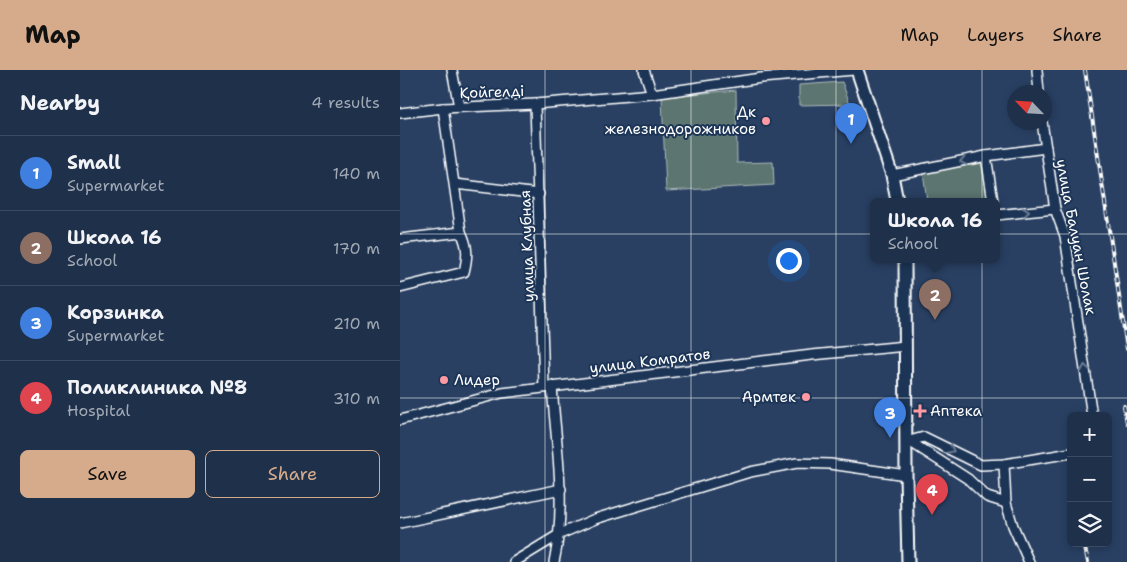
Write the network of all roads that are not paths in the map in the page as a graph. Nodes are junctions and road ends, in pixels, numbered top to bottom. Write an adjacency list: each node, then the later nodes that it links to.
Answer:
1 (452, 70): 8 (street)
2 (644, 70): 6 (street)
3 (856, 70): 6 (street, Қойгелді); 14 (main road)
4 (1037, 70): 5 (street)
5 (1038, 85)
6 (652, 94): 7 (street, Қойгелді)
7 (535, 104): 8 (street, Қойгелді); 16 (street, улица Клубная)
8 (459, 107): 9 (street, Қойгелді)
9 (443, 108): 10 (street, Қойгелді); 15 (street)
10 (400, 113)
11 (1043, 130): 12 (street, улица Балуан Шолак)
12 (1046, 148): 13 (street); 19 (street, улица Балуан Шолак)
13 (986, 156): 14 (street, one-way to 14); 18 (street)
14 (892, 175): 17 (main road)
15 (455, 184): 16 (street); 21 (street)
16 (539, 194): 26 (street, улица Клубная)
17 (896, 198)
18 (993, 198)
19 (1055, 209): 20 (street, one-way to 19); 27 (street, улица Балуан Шолак, one-way to 19)
20 (1000, 215)
21 (461, 232): 22 (street); 24 (street)
22 (400, 239)
23 (905, 263): 25 (main road)
24 (400, 288)
25 (906, 346): 26 (street, улица Комратов); 29 (main road)
26 (548, 386): 28 (street, улица Комратов); 33 (street, улица Клубная)
27 (1091, 412)
28 (400, 420)
29 (908, 441): 31 (street, one-way to 31); 32 (main road); 34 (street)
30 (1067, 454): 31 (street)
31 (1004, 464): 34 (street)
32 (906, 475): 36 (street); 39 (main road)
33 (561, 489): 35 (street); 36 (street, улица Клубная)
34 (1006, 503): 40 (street)
35 (400, 523)
36 (560, 534): 37 (street); 38 (street, улица Клубная)
37 (514, 562)
38 (554, 562)
39 (908, 562)
40 (1029, 562)

